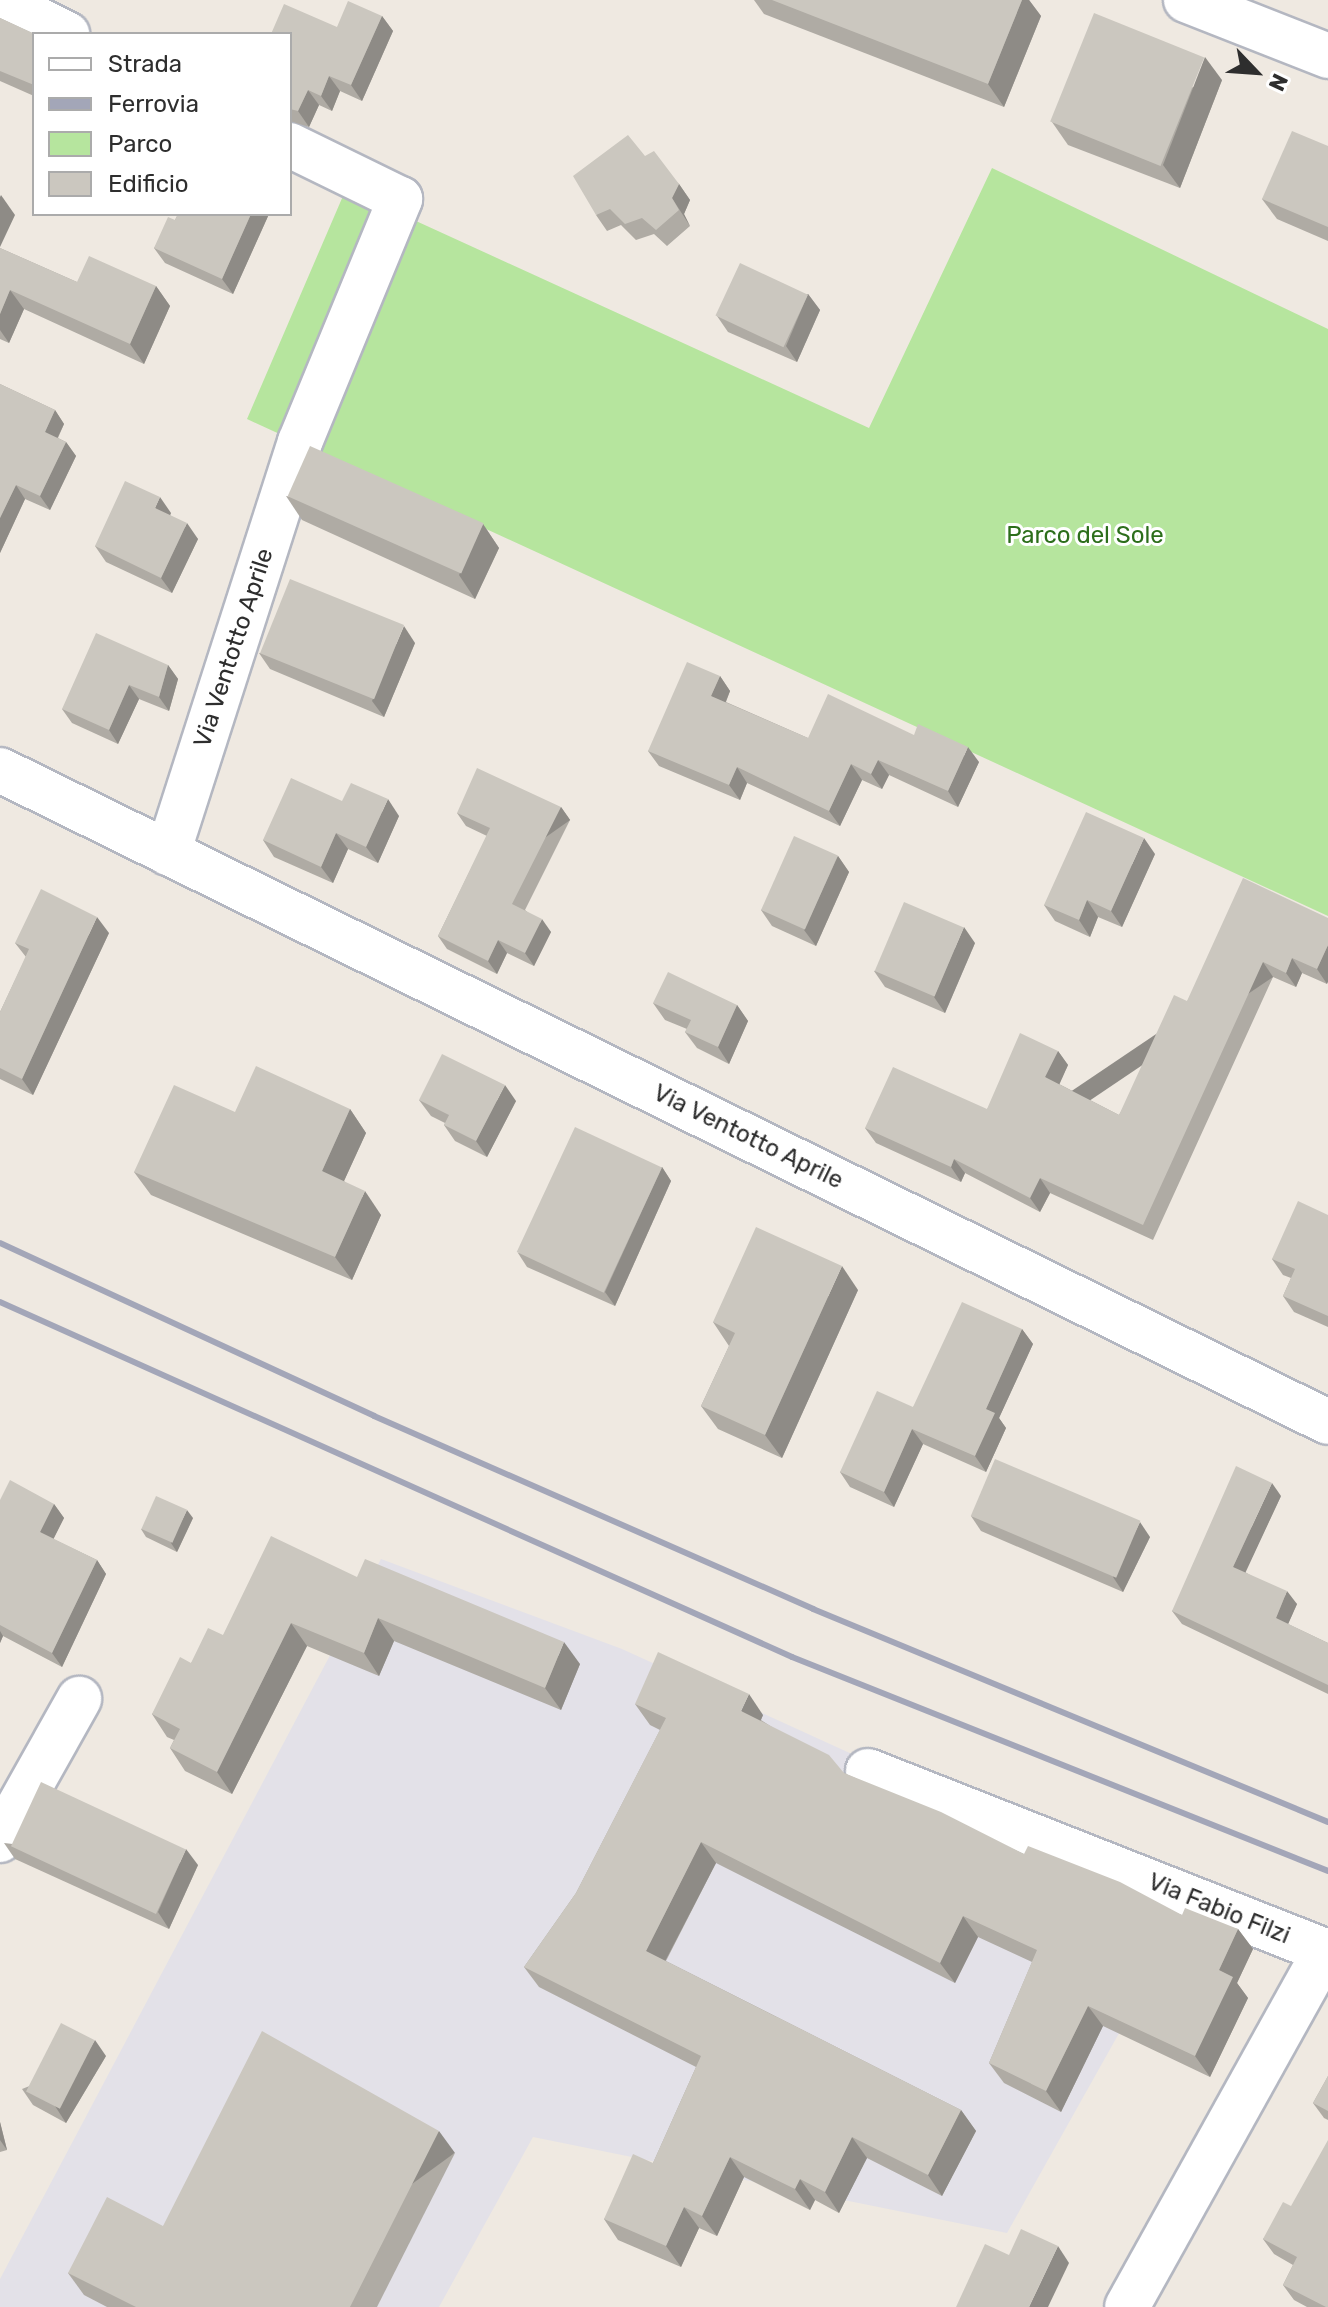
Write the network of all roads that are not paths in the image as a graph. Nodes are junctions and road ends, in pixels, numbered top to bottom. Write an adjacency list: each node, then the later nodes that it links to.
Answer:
1 (1186, 0): 4 (street)
2 (0, 1): 3 (street)
3 (63, 32)
4 (1328, 56)
5 (292, 146): 7 (street, Via Ventotto Aprile)
6 (0, 770): 7 (street, Via Ventotto Aprile)
7 (168, 853): 8 (street, Via Ventotto Aprile)
8 (1328, 1422)
9 (79, 1699): 11 (street)
10 (868, 1771): 12 (street, Via Fabio Filzi)
11 (0, 1840)
12 (1127, 2307)

